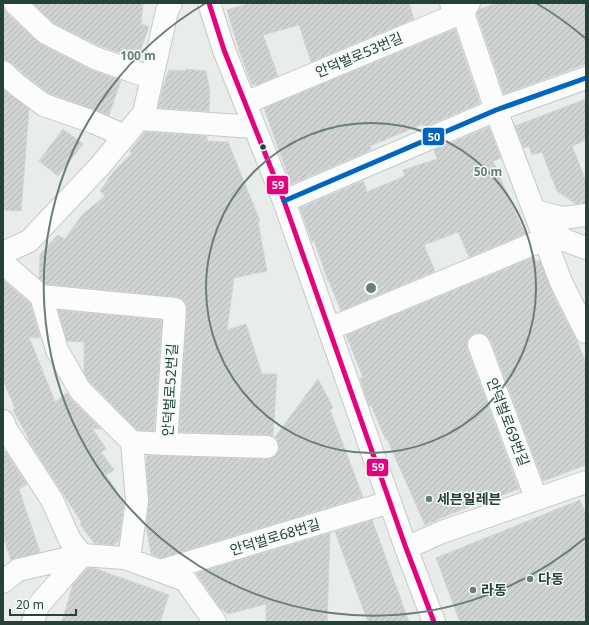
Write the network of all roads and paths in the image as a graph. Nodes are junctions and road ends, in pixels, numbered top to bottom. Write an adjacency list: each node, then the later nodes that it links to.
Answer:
1 (15, 3): 6 (street)
2 (171, 3): 6 (street)
3 (208, 3): 10 (street)
4 (461, 6): 10 (street, 안덕벌로53번길); 11 (street)
5 (3, 72): 9 (street)
6 (152, 78): 12 (street)
7 (586, 78): 11 (street)
8 (3, 89): 9 (street)
9 (25, 91): 14 (street)
10 (245, 103): 13 (street)
11 (496, 110): 15 (street); 16 (street)
12 (139, 119): 13 (street); 14 (street)
13 (254, 127): 15 (street)
14 (125, 136): 20 (street)
15 (284, 201): 23 (street)
16 (534, 211): 17 (street); 18 (street); 19 (street)
17 (586, 215)
18 (545, 239): 23 (street); 24 (street)
19 (586, 248)
20 (3, 253)
21 (3, 263): 22 (street)
22 (41, 296): 27 (street); 28 (street, 안덕벌로52번길)
23 (329, 329): 32 (street)
24 (586, 332)
25 (479, 346): 31 (street, 안덕벌로69번길)
26 (4, 427): 34 (street)
27 (132, 442): 28 (street, 안덕벌로52번길); 35 (street)
28 (166, 444): 29 (street)
29 (267, 448)
30 (586, 482): 31 (street)
31 (536, 498): 33 (street)
32 (390, 502): 33 (street); 36 (street, 안덕벌로68번길)
33 (406, 548): 40 (street)
34 (82, 555): 35 (street); 37 (street); 38 (street)
35 (129, 559): 36 (street)
36 (160, 571): 39 (street)
37 (3, 582)
38 (33, 622)
39 (215, 622)
40 (434, 622)

